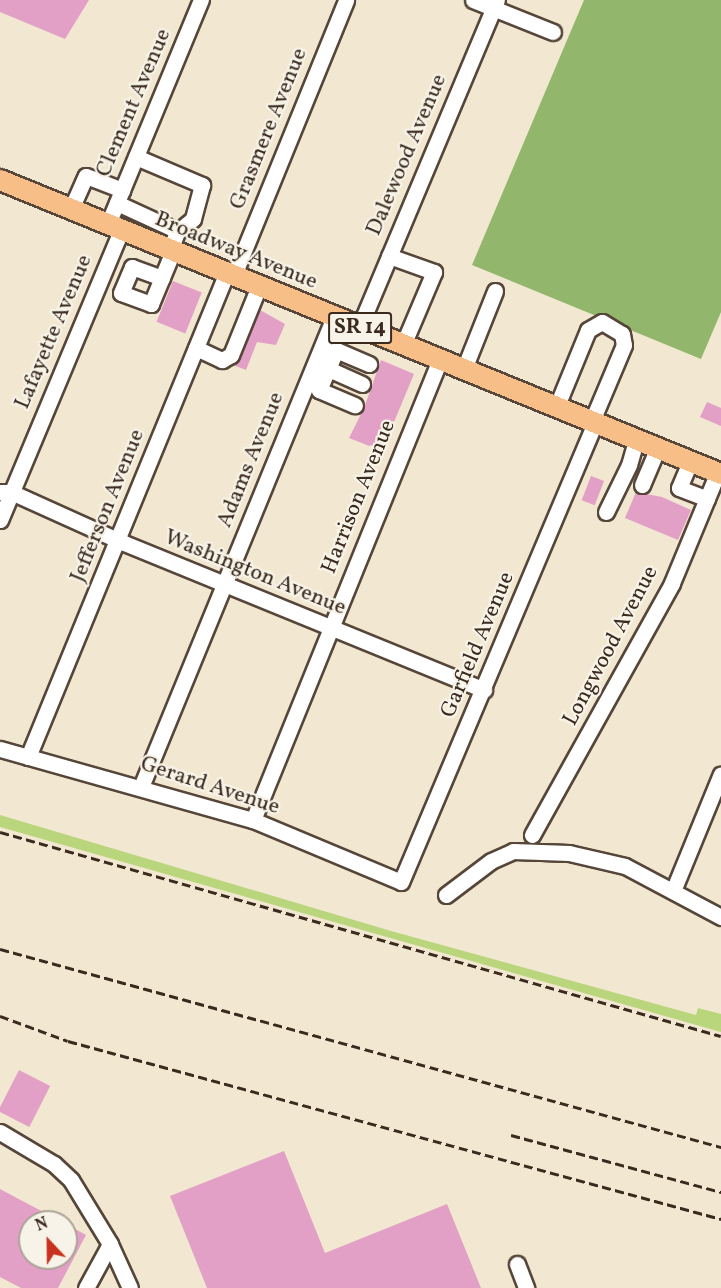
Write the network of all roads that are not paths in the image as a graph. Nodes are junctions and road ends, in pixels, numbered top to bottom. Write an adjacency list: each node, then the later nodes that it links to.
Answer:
1 (201, 0): 6 (street, Clement Avenue)
2 (346, 0): 14 (street, Grasmere Avenue)
3 (473, 0): 4 (street)
4 (495, 4): 5 (street); 13 (street, Dalewood Avenue)
5 (553, 32)
6 (136, 157): 8 (street, Clement Avenue); 11 (street)
7 (0, 180): 9 (main road, Broadway Avenue / SR 14)
8 (119, 197): 9 (street); 10 (street, Clement Avenue); 11 (street)
9 (71, 209): 10 (main road, Broadway Avenue / SR 14)
10 (115, 227): 12 (main road, Broadway Avenue / SR 14); 35 (street, Lafayette Avenue)
11 (178, 231): 12 (street)
12 (171, 250): 14 (main road, Broadway Avenue / SR 14); 15 (street)
13 (389, 256): 19 (street, Dalewood Avenue); 20 (street)
14 (231, 274): 16 (main road, Broadway Avenue / SR 14); 21 (street, Jefferson Avenue)
15 (162, 278)
16 (259, 286): 18 (main road, Broadway Avenue / SR 14); 21 (street)
17 (495, 291): 25 (street)
18 (334, 317): 19 (main road, Broadway Avenue / SR 14); 24 (street, Adams Avenue)
19 (359, 328): 20 (main road, Broadway Avenue / SR 14)
20 (403, 345): 22 (main road, Broadway Avenue / SR 14)
21 (196, 348): 39 (street, Jefferson Avenue)
22 (440, 359): 25 (main road, Broadway Avenue / SR 14); 41 (street, Harrison Avenue)
23 (369, 364): 24 (street)
24 (322, 366): 26 (street); 27 (street); 40 (street, Adams Avenue)
25 (464, 369): 28 (main road, Broadway Avenue / SR 14)
26 (362, 384)
27 (355, 405)
28 (556, 408): 29 (main road, Broadway Avenue / SR 14); 29 (street, Garfield Avenue)
29 (592, 423): 30 (main road, Broadway Avenue / SR 14); 42 (street, Garfield Avenue)
30 (636, 440): 31 (main road, Broadway Avenue / SR 14); 37 (street)
31 (657, 448): 32 (main road, Broadway Avenue / SR 14); 34 (street)
32 (690, 462): 33 (main road, Broadway Avenue / SR 14); 36 (street)
33 (719, 473): 36 (street, Longwood Avenue)
34 (642, 485)
35 (5, 492): 38 (street, Lafayette Avenue); 39 (street, Washington Avenue)
36 (706, 499): 48 (street, Longwood Avenue)
37 (606, 512)
38 (0, 520)
39 (118, 541): 40 (street, Washington Avenue); 44 (street, Jefferson Avenue)
40 (225, 584): 41 (street, Washington Avenue); 46 (street, Adams Avenue)
41 (330, 628): 42 (street, Washington Avenue); 47 (street, Harrison Avenue)
42 (484, 690): 49 (street, Garfield Avenue)
43 (0, 749): 44 (street, Gerard Avenue)
44 (28, 757): 46 (street, Gerard Avenue)
45 (721, 774): 50 (street)
46 (141, 787): 47 (street, Gerard Avenue)
47 (253, 820): 49 (street, Gerard Avenue)
48 (532, 835)
49 (401, 882)
50 (673, 891): 51 (street); 52 (street)
51 (446, 895)
52 (721, 917)
53 (0, 1132): 54 (street)
54 (110, 1244): 56 (street); 57 (street)
55 (517, 1264): 58 (street)
56 (86, 1288)
57 (130, 1288)
58 (526, 1288)

